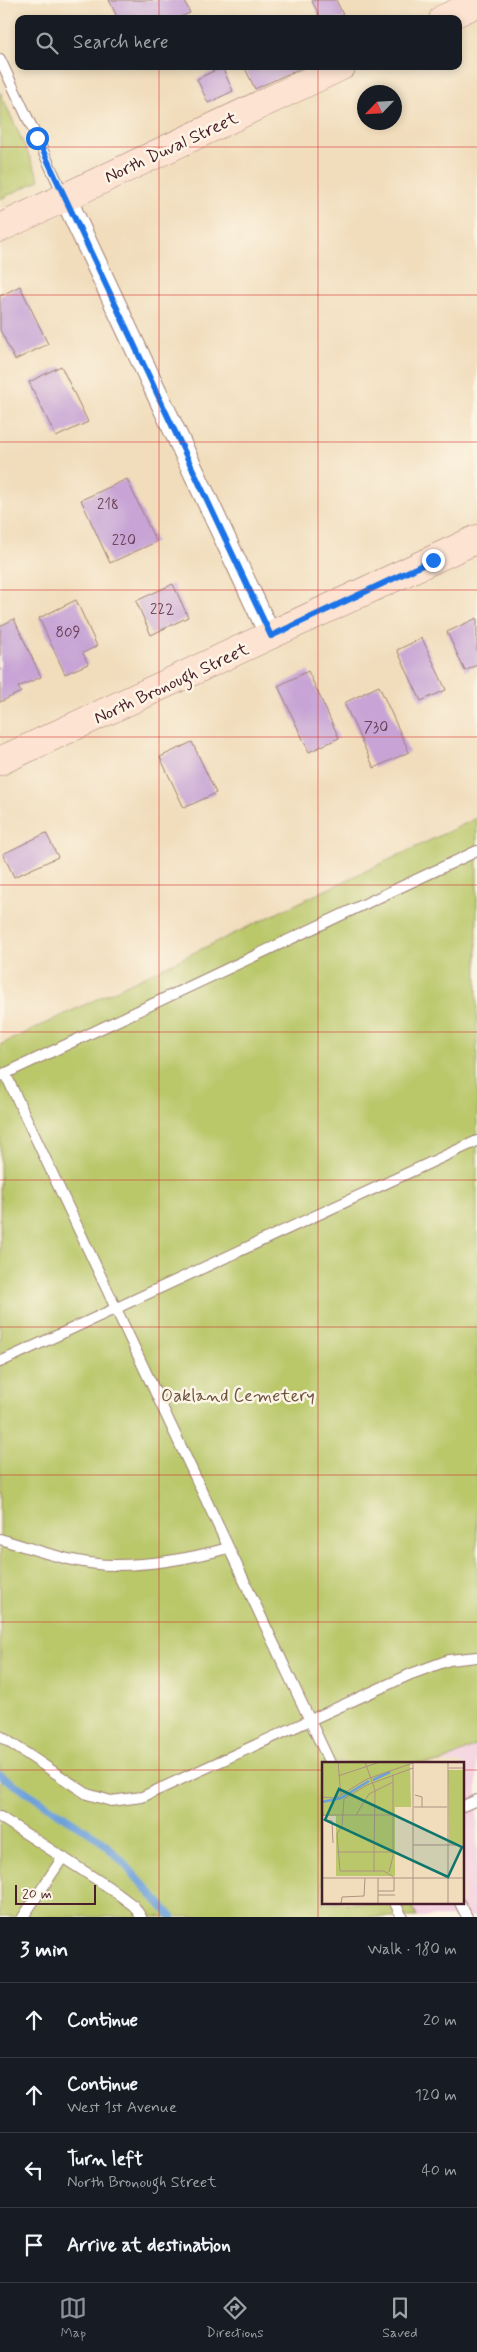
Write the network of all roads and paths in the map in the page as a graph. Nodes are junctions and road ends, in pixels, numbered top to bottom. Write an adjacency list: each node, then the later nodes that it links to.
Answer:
1 (477, 2): 2 (main road)
2 (451, 15)
3 (0, 59): 5 (lane)
4 (334, 70): 5 (main road, North Duval Street)
5 (65, 197): 6 (main road, North Duval Street); 8 (street)
6 (0, 228)
7 (477, 539): 8 (main road, North Bronough Street)
8 (271, 636): 9 (main road, North Bronough Street)
9 (0, 761)
10 (477, 851): 11 (lane)
11 (2, 1074): 13 (lane)
12 (477, 1141): 13 (lane)
13 (115, 1309): 14 (lane); 16 (lane)
14 (0, 1362)
15 (0, 1539): 16 (lane)
16 (228, 1548): 18 (lane)
17 (477, 1657): 18 (lane)
18 (310, 1720): 19 (lane); 20 (lane)
19 (0, 1736)
20 (330, 1762)
21 (477, 1800): 22 (lane)
22 (464, 1806)
23 (0, 1817): 24 (lane)
24 (63, 1857): 27 (lane); 28 (lane)
25 (396, 1904): 29 (lane)
26 (460, 1904): 30 (lane)
27 (23, 1917)
28 (141, 1917)
29 (402, 1917)
30 (466, 1917)

